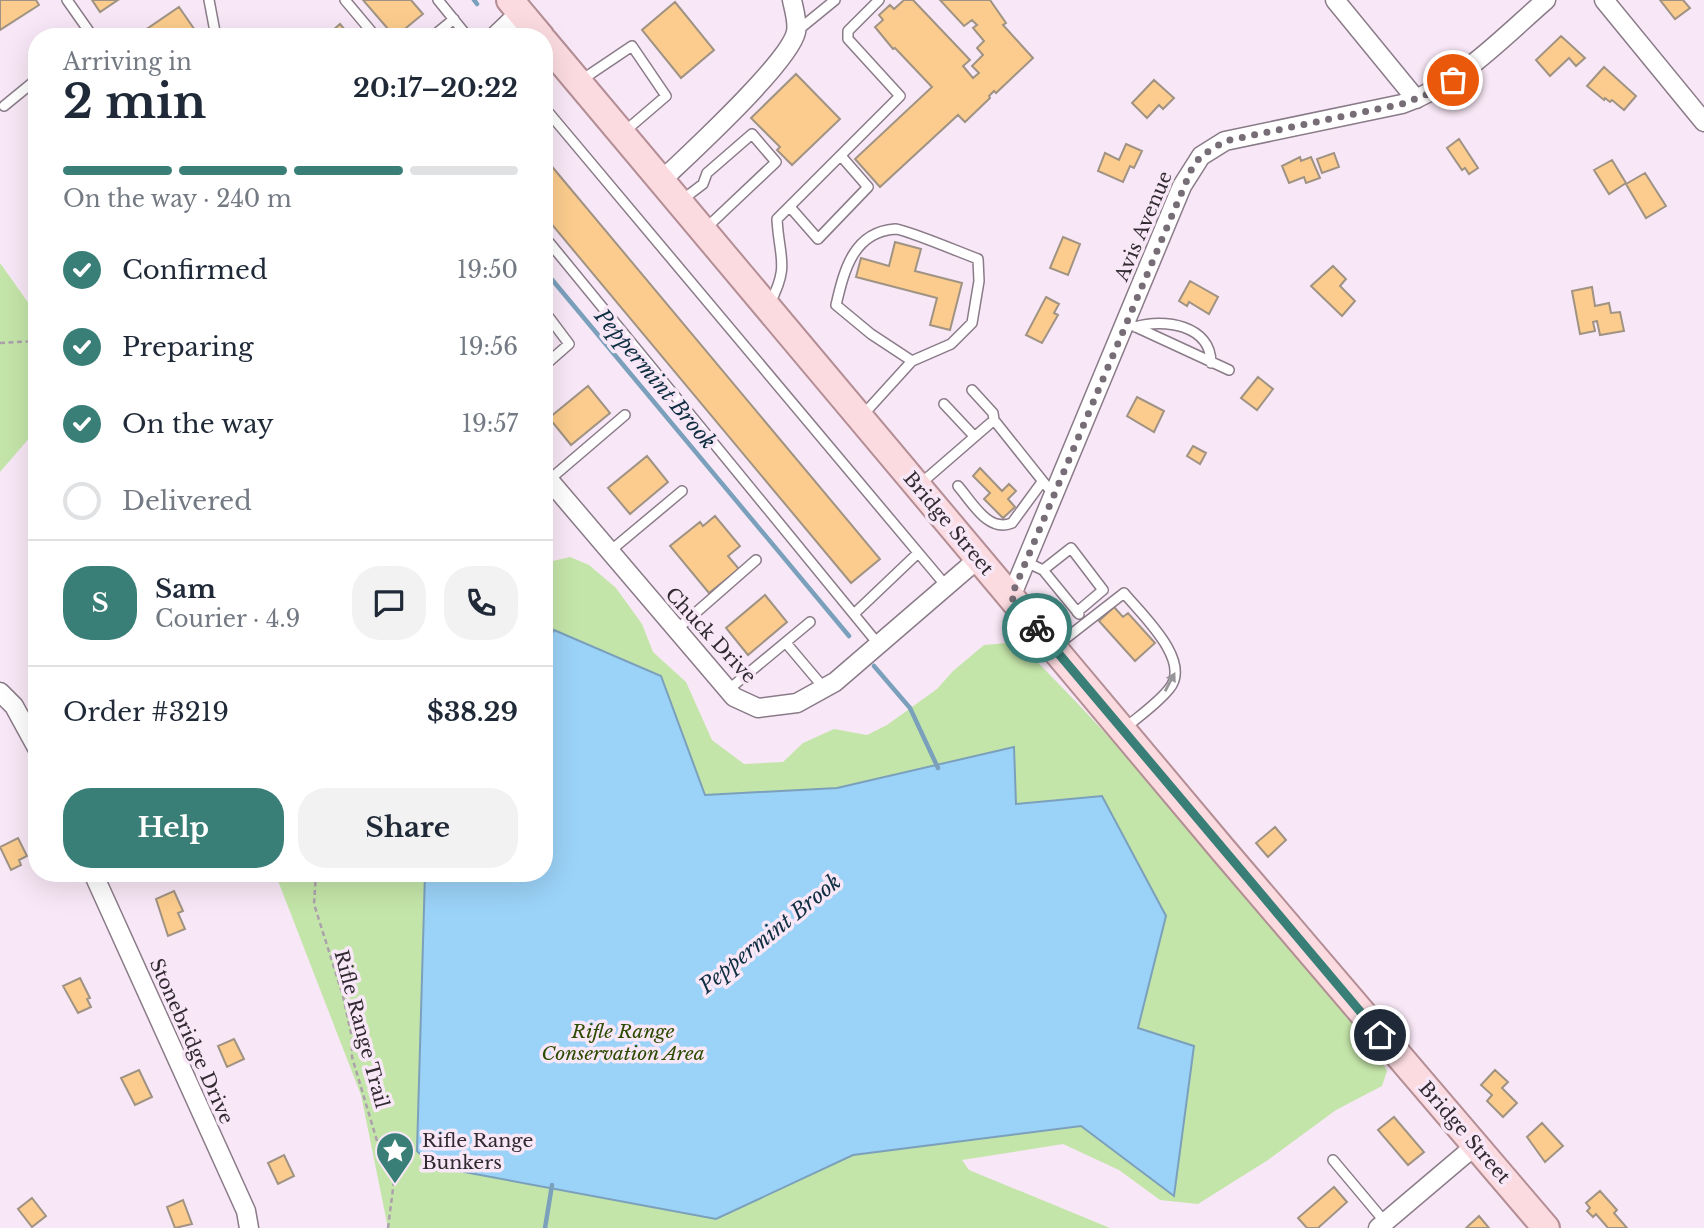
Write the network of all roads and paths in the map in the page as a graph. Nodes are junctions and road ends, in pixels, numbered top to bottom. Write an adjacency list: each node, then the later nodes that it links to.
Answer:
1 (67, 0): 13 (lane)
2 (208, 0): 14 (lane)
3 (345, 0): 15 (lane)
4 (438, 0): 12 (lane)
5 (792, 0): 20 (street)
6 (835, 0): 20 (lane)
7 (879, 0): 29 (lane)
8 (1335, 0): 24 (street)
9 (1546, 0): 24 (street, Avis Avenue)
10 (1604, 0): 27 (street)
11 (515, 6): 18 (street); 19 (main road)
12 (454, 19): 16 (lane); 17 (lane)
13 (86, 28)
14 (214, 28)
15 (368, 28)
16 (443, 28)
17 (461, 28)
18 (500, 28)
19 (533, 28)
20 (796, 32): 30 (street)
21 (553, 52): 22 (main road, Bridge Street)
22 (578, 82): 28 (main road, Bridge Street); 28 (lane)
23 (28, 86): 25 (lane)
24 (1416, 99): 37 (street, Avis Avenue)
25 (4, 106)
26 (553, 118): 57 (lane)
27 (1704, 122)
28 (622, 134): 30 (main road, Bridge Street)
29 (841, 156): 32 (lane); 32 (lane)
30 (661, 181): 31 (main road, Bridge Street)
31 (679, 202): 33 (main road, Bridge Street); 33 (lane)
32 (790, 206): 35 (lane)
33 (703, 231): 35 (main road, Bridge Street)
34 (553, 247): 63 (lane)
35 (767, 307): 47 (main road, Bridge Street)
36 (553, 323): 40 (lane)
37 (1130, 325): 42 (lane); 42 (lane); 54 (street, Avis Avenue)
38 (28, 341): 39 (path)
39 (0, 343)
40 (553, 358)
41 (912, 361): 41 (lane); 47 (lane)
42 (1212, 363): 43 (lane)
43 (1229, 370)
44 (972, 390): 48 (lane)
45 (944, 404): 49 (lane)
46 (625, 415): 50 (lane)
47 (860, 418): 52 (main road, Bridge Street)
48 (994, 420): 49 (lane); 54 (lane)
49 (974, 436): 52 (lane)
50 (553, 472)
51 (553, 484): 56 (street, Chuck Drive)
52 (918, 486): 58 (main road, Bridge Street)
53 (958, 486): 54 (lane)
54 (1047, 488): 60 (street, Avis Avenue)
55 (682, 491): 56 (lane)
56 (609, 552): 67 (street, Chuck Drive)
57 (918, 553): 61 (lane); 63 (lane)
58 (979, 558): 61 (street, Chuck Drive); 62 (main road, Bridge Street)
59 (756, 560): 67 (lane)
60 (1034, 566): 62 (street, Avis Avenue); 64 (lane); 64 (lane)
61 (947, 587): 69 (street, Chuck Drive)
62 (1011, 597): 70 (main road, Bridge Street)
63 (855, 612): 69 (lane)
64 (1077, 612): 66 (lane)
65 (810, 622): 68 (lane)
66 (1086, 623): 70 (lane); 74 (lane, one-way to 66)
67 (676, 630): 72 (street, Chuck Drive)
68 (786, 643): 71 (lane); 72 (lane)
69 (879, 645): 71 (street, Chuck Drive)
70 (1054, 648): 74 (main road, Bridge Street)
71 (824, 688): 72 (street, Chuck Drive)
72 (729, 690)
73 (0, 692): 75 (street)
74 (1123, 730): 78 (main road, Bridge Street)
75 (28, 732)
76 (97, 882): 81 (street, Stonebridge Drive)
77 (315, 882): 82 (path, Rifle Range Trail)
78 (1476, 1145): 80 (street); 83 (main road, Bridge Street)
79 (1333, 1160): 80 (lane)
80 (1382, 1225)
81 (249, 1228)
82 (388, 1228)
83 (1546, 1228)

